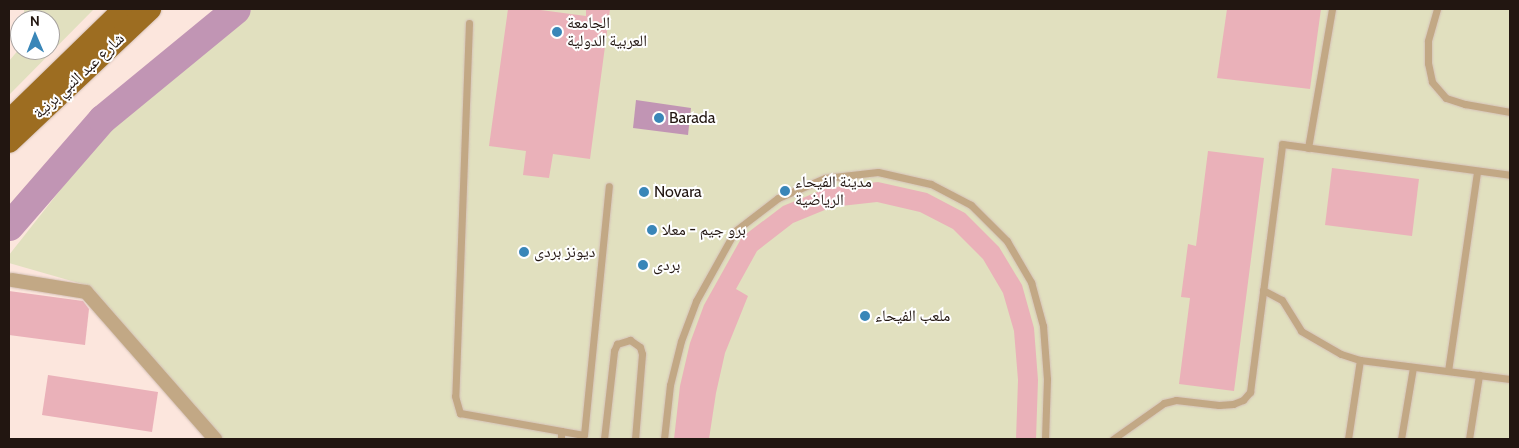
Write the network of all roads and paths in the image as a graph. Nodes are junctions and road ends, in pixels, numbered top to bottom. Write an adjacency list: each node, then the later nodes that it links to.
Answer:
1 (124, 9): 7 (main road, شارع عبد النبي برنية)
2 (150, 9): 8 (main road, شارع عبد النبي برنية)
3 (1332, 9): 9 (lane)
4 (1436, 9): 6 (lane)
5 (469, 23): 20 (lane)
6 (1510, 112)
7 (9, 121)
8 (9, 142)
9 (1308, 148): 10 (lane); 14 (lane)
10 (1477, 171): 11 (lane); 17 (lane)
11 (1510, 175)
12 (609, 186): 20 (lane)
13 (12, 280): 21 (street)
14 (1263, 290): 15 (lane); 27 (lane)
15 (1360, 360): 16 (lane); 28 (lane)
16 (1413, 366): 17 (lane); 29 (lane)
17 (1448, 371): 18 (lane)
18 (1479, 375): 19 (lane); 30 (lane)
19 (1510, 380)
20 (561, 431): 22 (lane)
21 (215, 439)
22 (561, 439)
23 (604, 439): 24 (lane)
24 (636, 439)
25 (664, 439): 26 (lane)
26 (1045, 439)
27 (1113, 439)
28 (1348, 439)
29 (1401, 439)
30 (1469, 439)

